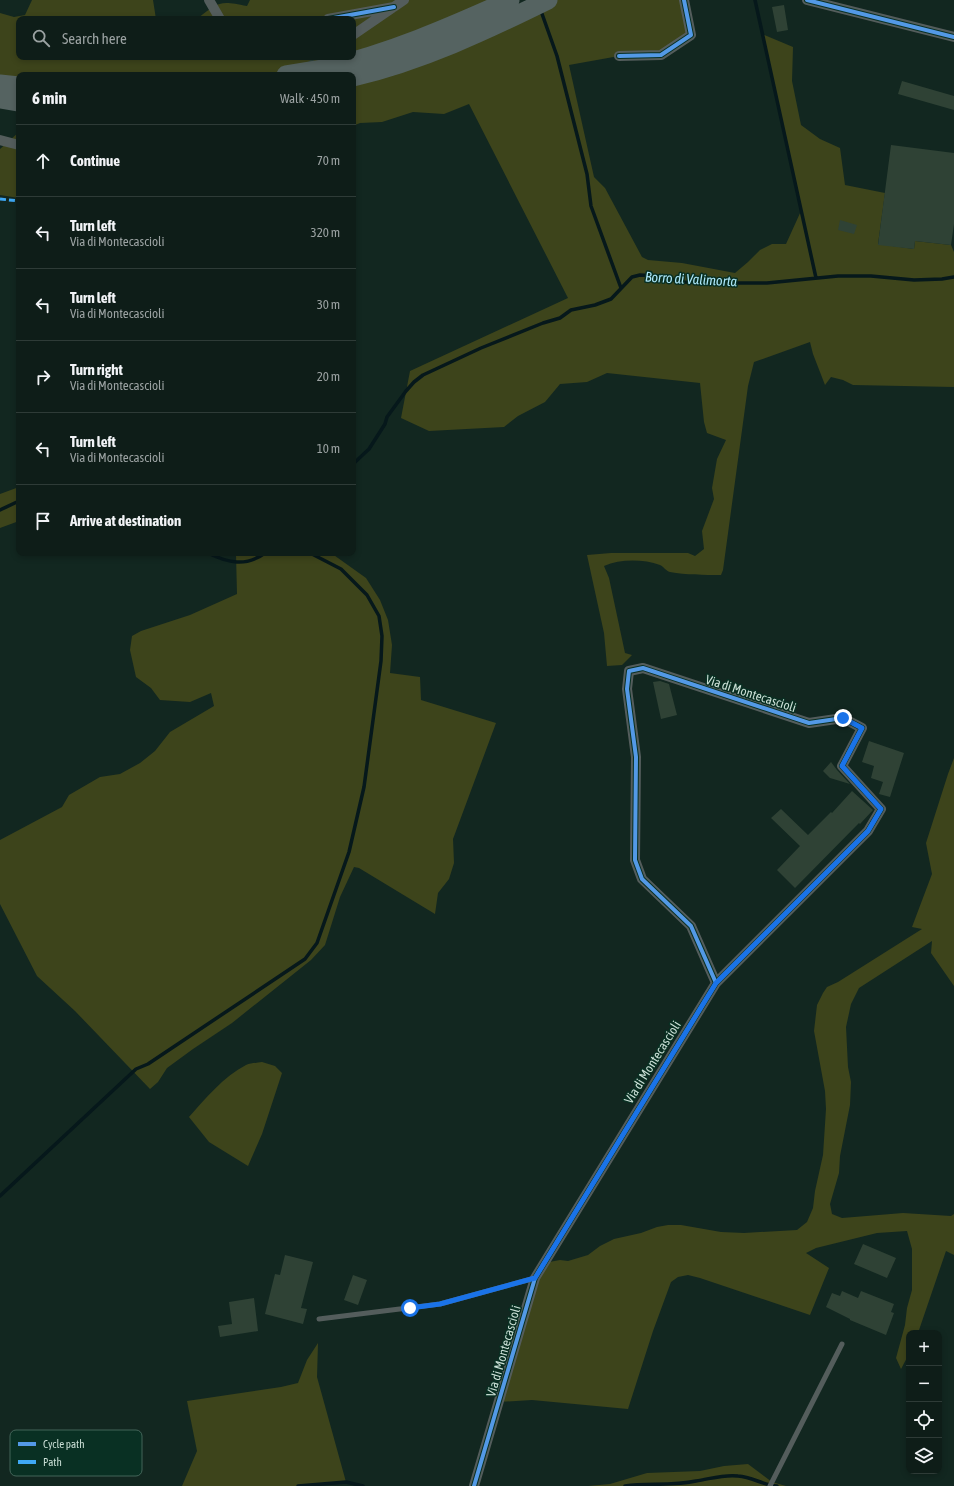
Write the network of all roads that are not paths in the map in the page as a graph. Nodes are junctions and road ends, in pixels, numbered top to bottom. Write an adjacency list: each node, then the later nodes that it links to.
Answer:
1 (209, 0): 8 (street)
2 (404, 0): 7 (street)
3 (510, 0): 13 (highway)
4 (548, 0): 16 (highway)
5 (684, 0): 12 (street)
6 (807, 0): 11 (street)
7 (394, 6): 9 (street); 10 (street)
8 (218, 16)
9 (343, 16)
10 (356, 33)
11 (954, 37)
12 (619, 56)
13 (356, 59)
14 (353, 60): 15 (highway)
15 (304, 72)
16 (356, 76)
17 (0, 84): 18 (highway)
18 (16, 86)
19 (0, 99): 20 (highway)
20 (16, 102)
21 (0, 140): 22 (street)
22 (16, 144)
23 (716, 983): 23 (street, Via di Montecascioli); 24 (street, Via di Montecascioli)
24 (535, 1278): 25 (lane); 27 (street, Via di Montecascioli)
25 (319, 1319)
26 (842, 1344): 28 (lane)
27 (474, 1486)
28 (770, 1486)

